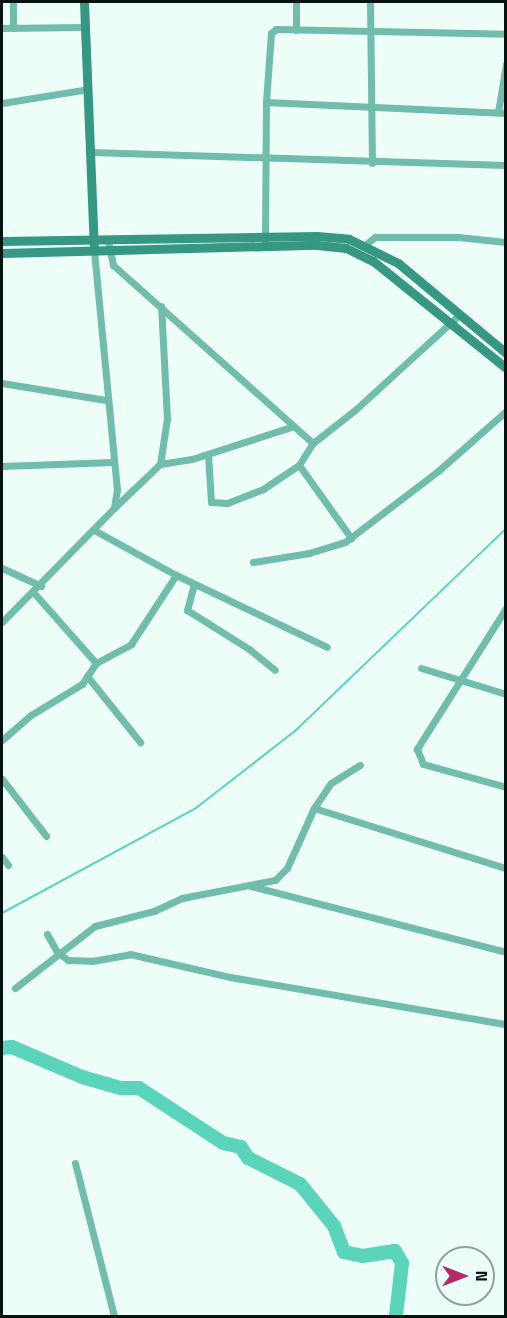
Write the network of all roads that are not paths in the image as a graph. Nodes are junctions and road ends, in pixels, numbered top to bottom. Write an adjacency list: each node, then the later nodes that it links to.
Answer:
1 (13, 2): 7 (street)
2 (84, 2): 5 (main road)
3 (296, 2): 8 (street)
4 (370, 2): 9 (street)
5 (84, 27): 7 (street); 12 (main road)
6 (2, 28): 7 (street)
7 (13, 28)
8 (296, 30): 9 (street); 13 (street)
9 (370, 32): 10 (street); 15 (street)
10 (506, 34)
11 (506, 64): 16 (street)
12 (88, 89): 14 (street); 17 (main road)
13 (266, 102): 15 (street); 18 (street)
14 (2, 103)
15 (371, 106): 16 (street); 19 (street)
16 (502, 112)
17 (91, 152): 18 (street); 22 (main road)
18 (265, 158): 19 (street); 24 (street)
19 (372, 163): 20 (street)
20 (506, 165)
21 (2, 241): 22 (main road)
22 (93, 242): 23 (main road); 29 (main road)
23 (108, 242): 24 (main road); 27 (street)
24 (266, 242): 26 (main road); 27 (main road); 32 (main road)
25 (506, 242): 26 (street)
26 (365, 245): 31 (main road)
27 (109, 252): 29 (main road); 30 (street)
28 (2, 253): 29 (main road)
29 (94, 253): 36 (street)
30 (161, 306): 38 (street); 42 (street)
31 (459, 315): 32 (street); 33 (main road)
32 (450, 324): 34 (main road); 39 (street)
33 (506, 353)
34 (506, 368)
35 (2, 383): 36 (street)
36 (106, 400): 41 (street)
37 (506, 411): 47 (street)
38 (294, 426): 39 (street); 40 (street)
39 (313, 443): 43 (street)
40 (208, 454): 42 (street); 43 (street)
41 (113, 462): 44 (street); 45 (street)
42 (160, 465): 45 (street)
43 (299, 465): 47 (street)
44 (2, 466)
45 (114, 508): 46 (street)
46 (94, 530): 50 (street); 52 (street)
47 (351, 538): 48 (street)
48 (253, 562)
49 (2, 568): 52 (street)
50 (176, 575): 51 (street); 57 (street)
51 (194, 584): 56 (street); 59 (street)
52 (41, 586): 53 (street)
53 (34, 593): 55 (street); 57 (street)
54 (506, 608): 61 (street)
55 (2, 622)
56 (327, 647)
57 (96, 663): 60 (street)
58 (421, 668): 61 (street)
59 (275, 670)
60 (87, 676): 63 (street); 64 (street)
61 (460, 681): 62 (street); 67 (street)
62 (506, 694)
63 (2, 740)
64 (140, 742)
65 (360, 765): 68 (street)
66 (2, 779): 69 (street)
67 (506, 787)
68 (314, 808): 72 (street); 73 (street)
69 (46, 836)
70 (2, 856): 71 (street)
71 (8, 865)
72 (506, 868)
73 (245, 884): 75 (street); 76 (street)
74 (47, 934): 76 (street)
75 (506, 952)
76 (60, 955): 77 (street); 78 (street)
77 (15, 988)
78 (506, 1024)
79 (75, 1164): 80 (street)
80 (114, 1317)

